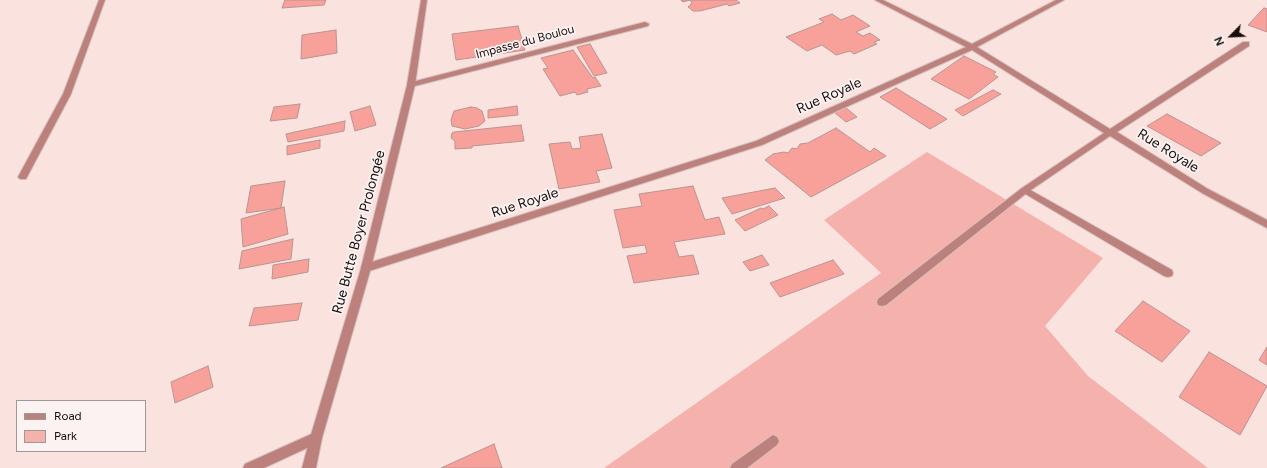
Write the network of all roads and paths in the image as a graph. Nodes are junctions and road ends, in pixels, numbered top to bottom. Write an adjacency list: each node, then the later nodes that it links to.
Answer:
1 (102, 0): 10 (street)
2 (424, 0): 8 (street, Rue Butte Boyer Prolongée)
3 (878, 0): 7 (street)
4 (1061, 0): 7 (street)
5 (645, 24): 8 (street, Impasse du Boulou)
6 (1246, 44): 9 (street)
7 (972, 47): 9 (street, Rue Royale); 13 (street, Rue Royale)
8 (411, 85): 13 (street, Rue Butte Boyer Prolongée)
9 (1111, 132): 11 (street); 12 (street, Rue Royale)
10 (23, 177)
11 (1025, 190): 14 (street); 15 (street)
12 (1267, 224)
13 (366, 268): 16 (street, Rue Butte Boyer Prolongée)
14 (1168, 273)
15 (882, 302)
16 (316, 438): 18 (street); 19 (street, Rue Butte Boyer Prolongée)
17 (772, 441): 20 (street)
18 (250, 468)
19 (309, 468)
20 (737, 468)

